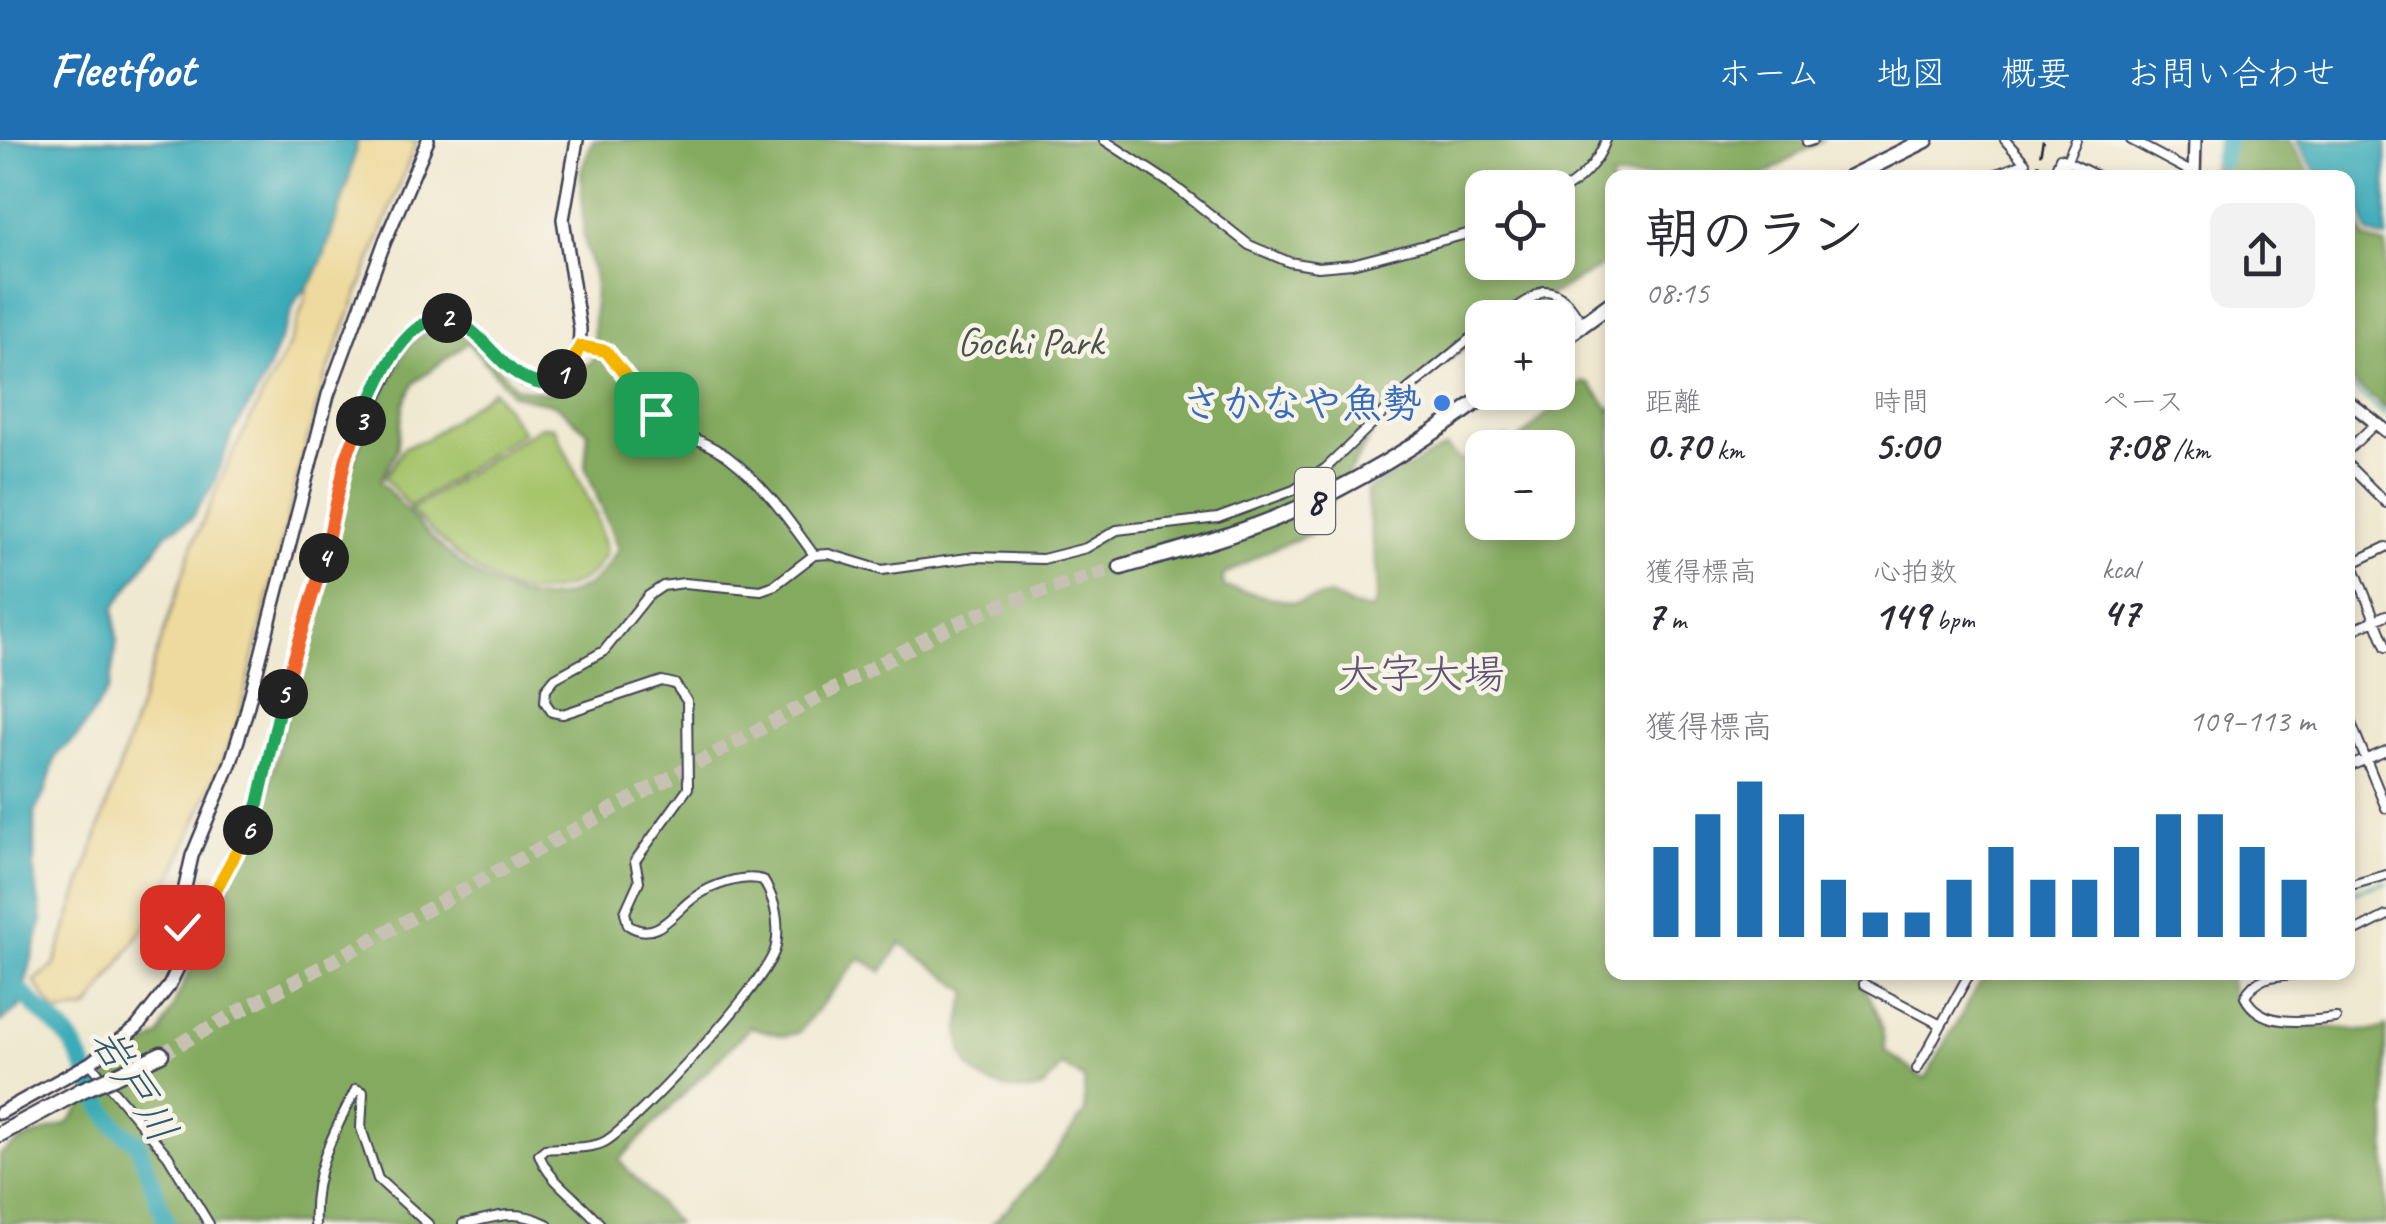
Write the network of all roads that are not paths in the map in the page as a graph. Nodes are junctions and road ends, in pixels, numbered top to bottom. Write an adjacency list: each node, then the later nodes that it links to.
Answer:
1 (428, 140): 53 (main road)
2 (578, 140): 28 (main road)
3 (1104, 140): 20 (street)
4 (1606, 140): 19 (street)
5 (1926, 140): 12 (highway)
6 (2005, 140): 11 (street)
7 (2076, 140): 10 (street)
8 (2130, 140): 17 (street)
9 (2195, 140): 18 (main road)
10 (2065, 159): 15 (street); 16 (street)
11 (2025, 163): 13 (street); 14 (street)
12 (1865, 170)
13 (2007, 170)
14 (2024, 170)
15 (2059, 170)
16 (2086, 170)
17 (2186, 170)
18 (2192, 170)
19 (1575, 181)
20 (1465, 234)
21 (1529, 300): 22 (street)
22 (1563, 300)
23 (1605, 309): 25 (highway)
24 (1575, 314): 25 (street)
25 (1582, 324): 26 (highway)
26 (1575, 329)
27 (1465, 342): 36 (street)
28 (580, 346): 36 (street); 53 (main road)
29 (2355, 407): 31 (main road)
30 (1466, 410): 38 (highway, 8)
31 (2381, 427): 32 (street)
32 (2355, 445)
33 (2355, 471): 34 (street)
34 (2386, 503)
35 (2386, 547): 37 (street)
36 (814, 555): 69 (street)
37 (2355, 562)
38 (1121, 568)
39 (2355, 570): 41 (street)
40 (2386, 615): 41 (street)
41 (2376, 620): 42 (street); 43 (street)
42 (2355, 629)
43 (2386, 647)
44 (2355, 734): 46 (street)
45 (2386, 750): 46 (street)
46 (2365, 759): 47 (street); 48 (street)
47 (2355, 764)
48 (2386, 808)
49 (2386, 876): 50 (street)
50 (2355, 882)
51 (2386, 916): 52 (street)
52 (2355, 932)
53 (189, 940): 60 (main road)
54 (1967, 980): 58 (street)
55 (2258, 980): 57 (street)
56 (1864, 984): 58 (street)
57 (2336, 1018)
58 (1940, 1025): 61 (street)
59 (161, 1054): 63 (highway, bridge)
60 (90, 1063): 62 (main road); 64 (street)
61 (1917, 1069)
62 (0, 1113)
63 (0, 1134)
64 (208, 1224)
65 (315, 1224): 66 (street)
66 (428, 1224)
67 (463, 1224): 68 (street)
68 (548, 1224)
69 (600, 1224)

